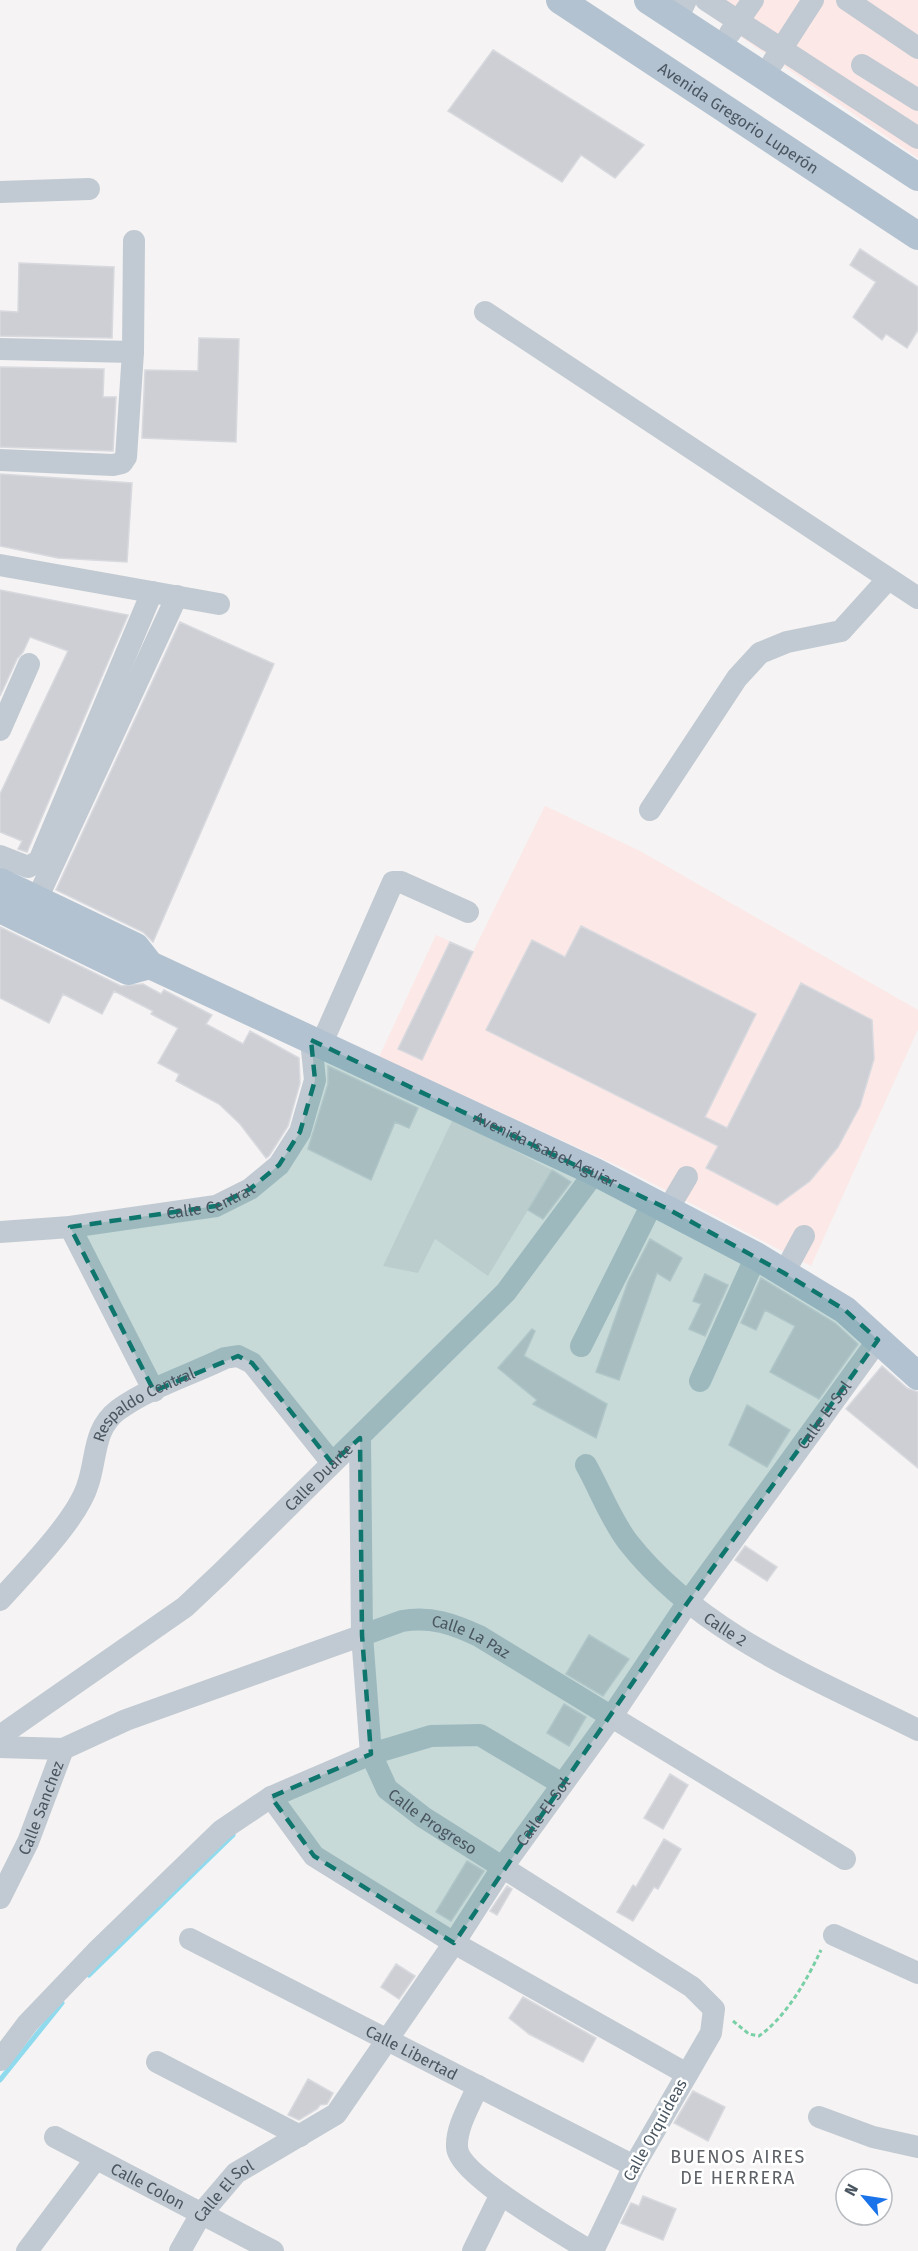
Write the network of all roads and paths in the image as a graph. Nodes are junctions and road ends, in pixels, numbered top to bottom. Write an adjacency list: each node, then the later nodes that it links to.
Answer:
1 (560, 0): 19 (main road, Avenida Gregorio Luperón)
2 (648, 0): 7 (main road)
3 (706, 0): 8 (street)
4 (753, 0): 8 (street)
5 (813, 0): 11 (street)
6 (847, 0): 10 (street)
7 (682, 9): 9 (main road)
8 (737, 22): 9 (street); 11 (street)
9 (720, 46): 13 (main road)
10 (918, 48)
11 (781, 51): 13 (street); 15 (street)
12 (862, 65): 14 (street)
13 (763, 75): 16 (main road)
14 (918, 100)
15 (918, 138)
16 (918, 177)
17 (89, 189): 18 (street)
18 (0, 192)
19 (918, 236)
20 (134, 241): 23 (street)
21 (485, 312): 26 (street)
22 (0, 350): 23 (street)
23 (133, 352): 24 (street)
24 (0, 460)
25 (0, 565): 27 (street)
26 (888, 579): 29 (street); 33 (street)
27 (153, 592): 28 (street); 34 (street)
28 (177, 597): 30 (street); 37 (street)
29 (918, 598)
30 (219, 604)
31 (29, 664): 32 (street)
32 (0, 730)
33 (650, 810)
34 (0, 856)
35 (0, 882): 37 (main road, Avenida Isabel Aguiar)
36 (0, 909): 37 (main road, Avenida Isabel Aguiar)
37 (32, 910): 39 (main road, Avenida Isabel Aguiar)
38 (468, 912): 39 (street)
39 (316, 1043): 40 (main road, Avenida Isabel Aguiar); 43 (street, Calle Central)
40 (594, 1172): 42 (main road, Avenida Isabel Aguiar); 53 (street, Calle Duarte)
41 (687, 1177): 42 (street)
42 (661, 1206): 46 (main road, Avenida Isabel Aguiar); 49 (street)
43 (70, 1227): 44 (street, Calle Central); 52 (street)
44 (0, 1232)
45 (804, 1236): 47 (street)
46 (756, 1256): 47 (main road, Avenida Isabel Aguiar); 51 (street)
47 (784, 1273): 48 (main road, Avenida Isabel Aguiar)
48 (878, 1340): 50 (main road, Avenida Isabel Aguiar); 57 (street, Calle El Sol)
49 (581, 1346)
50 (918, 1377)
51 (700, 1381)
52 (153, 1391): 54 (street, Respaldo Central); 56 (street, Respaldo Central)
53 (360, 1438): 54 (street, Calle Duarte); 58 (street, Calle Progreso)
54 (332, 1463): 61 (street, Calle Duarte)
55 (586, 1465): 57 (street, Calle 2)
56 (0, 1600)
57 (688, 1602): 59 (street, Calle El Sol); 60 (street, Calle 2)
58 (362, 1635): 59 (street, Calle La Paz); 63 (street, Calle La Paz); 64 (street, Calle Progreso)
59 (612, 1716): 65 (street, Calle El Sol); 67 (street, Calle La Paz)
60 (918, 1730)
61 (0, 1736)
62 (0, 1748): 63 (street)
63 (63, 1749): 69 (street, Calle Sanchez)
64 (371, 1754): 65 (street); 66 (street); 68 (street, Calle Progreso)
65 (562, 1784): 68 (street, Calle El Sol)
66 (271, 1797): 72 (street); 76 (street)
67 (845, 1858)
68 (502, 1868): 72 (street, Calle El Sol); 74 (street, Calle Progreso)
69 (0, 1898)
70 (834, 1935): 73 (street); 74 (path)
71 (190, 1939): 75 (street, Calle Libertad)
72 (454, 1943): 75 (street, Calle El Sol); 78 (street)
73 (918, 1973)
74 (714, 2009): 78 (street, Calle Orquideas)
75 (386, 2039): 79 (street, Calle Libertad); 81 (street, Calle El Sol)
76 (0, 2060)
77 (157, 2062): 81 (street)
78 (687, 2074): 85 (street, Calle Orquideas)
79 (478, 2086): 85 (street, Calle Libertad); 86 (street)
80 (819, 2117): 83 (street)
81 (300, 2136): 87 (street, Calle El Sol)
82 (55, 2137): 84 (street, Calle Colon)
83 (918, 2147)
84 (95, 2160): 87 (street, Calle Colon); 88 (street)
85 (634, 2166): 92 (street, Calle Orquideas)
86 (501, 2194): 91 (street); 92 (street)
87 (201, 2214): 89 (street, Calle El Sol); 90 (street, Calle Colon)
88 (27, 2251)
89 (180, 2251)
90 (273, 2251)
91 (473, 2251)
92 (592, 2251)

